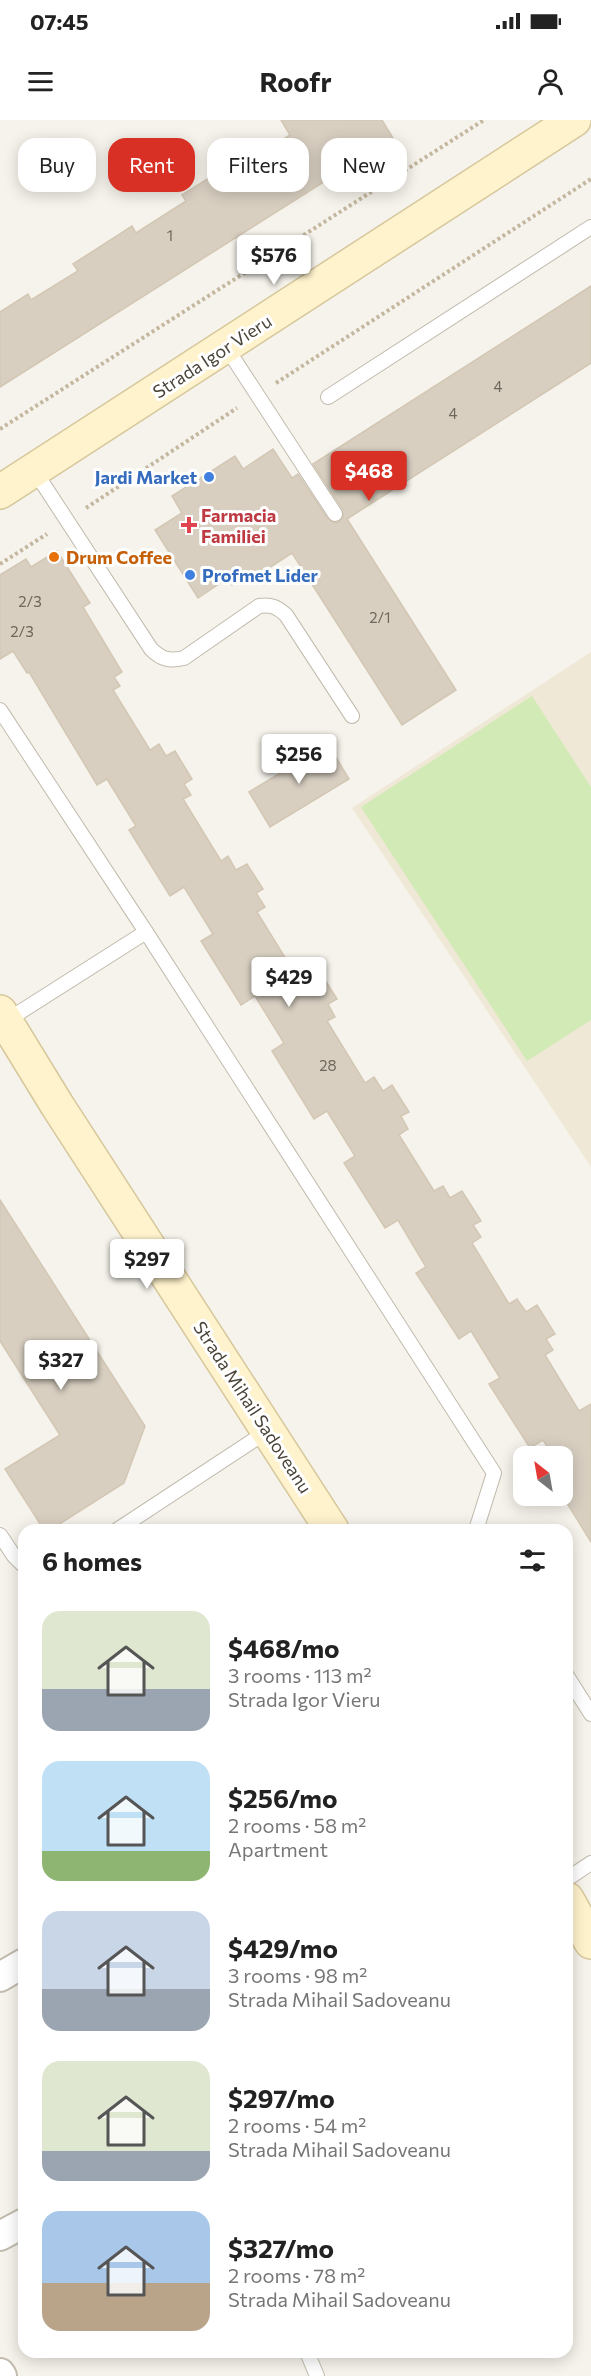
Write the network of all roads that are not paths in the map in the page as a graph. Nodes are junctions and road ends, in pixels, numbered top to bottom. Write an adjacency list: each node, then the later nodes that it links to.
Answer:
1 (574, 120): 3 (main road, Strada Igor Vieru)
2 (591, 227): 4 (lane)
3 (226, 347): 5 (main road, Strada Igor Vieru); 7 (lane)
4 (328, 397)
5 (34, 470): 6 (main road, Strada Igor Vieru); 9 (lane)
6 (0, 492)
7 (334, 514)
8 (0, 710): 10 (lane)
9 (352, 716)
10 (146, 932): 11 (lane); 15 (lane)
11 (3, 1016): 12 (main road, Strada Mihail Sadoveanu)
12 (268, 1430): 13 (lane); 14 (main road, Strada Mihail Sadoveanu)
13 (126, 1524)
14 (328, 1524)
15 (478, 1524)
16 (0, 1535): 17 (lane)
17 (18, 1560)
18 (573, 1686): 19 (lane)
19 (591, 1714)
20 (591, 1863): 21 (lane)
21 (573, 1891)
22 (573, 1908): 23 (main road)
23 (591, 1942)
24 (18, 1966): 25 (street)
25 (0, 1977)
26 (18, 2226): 27 (street)
27 (0, 2236)
28 (310, 2358): 29 (lane)
29 (317, 2376)

